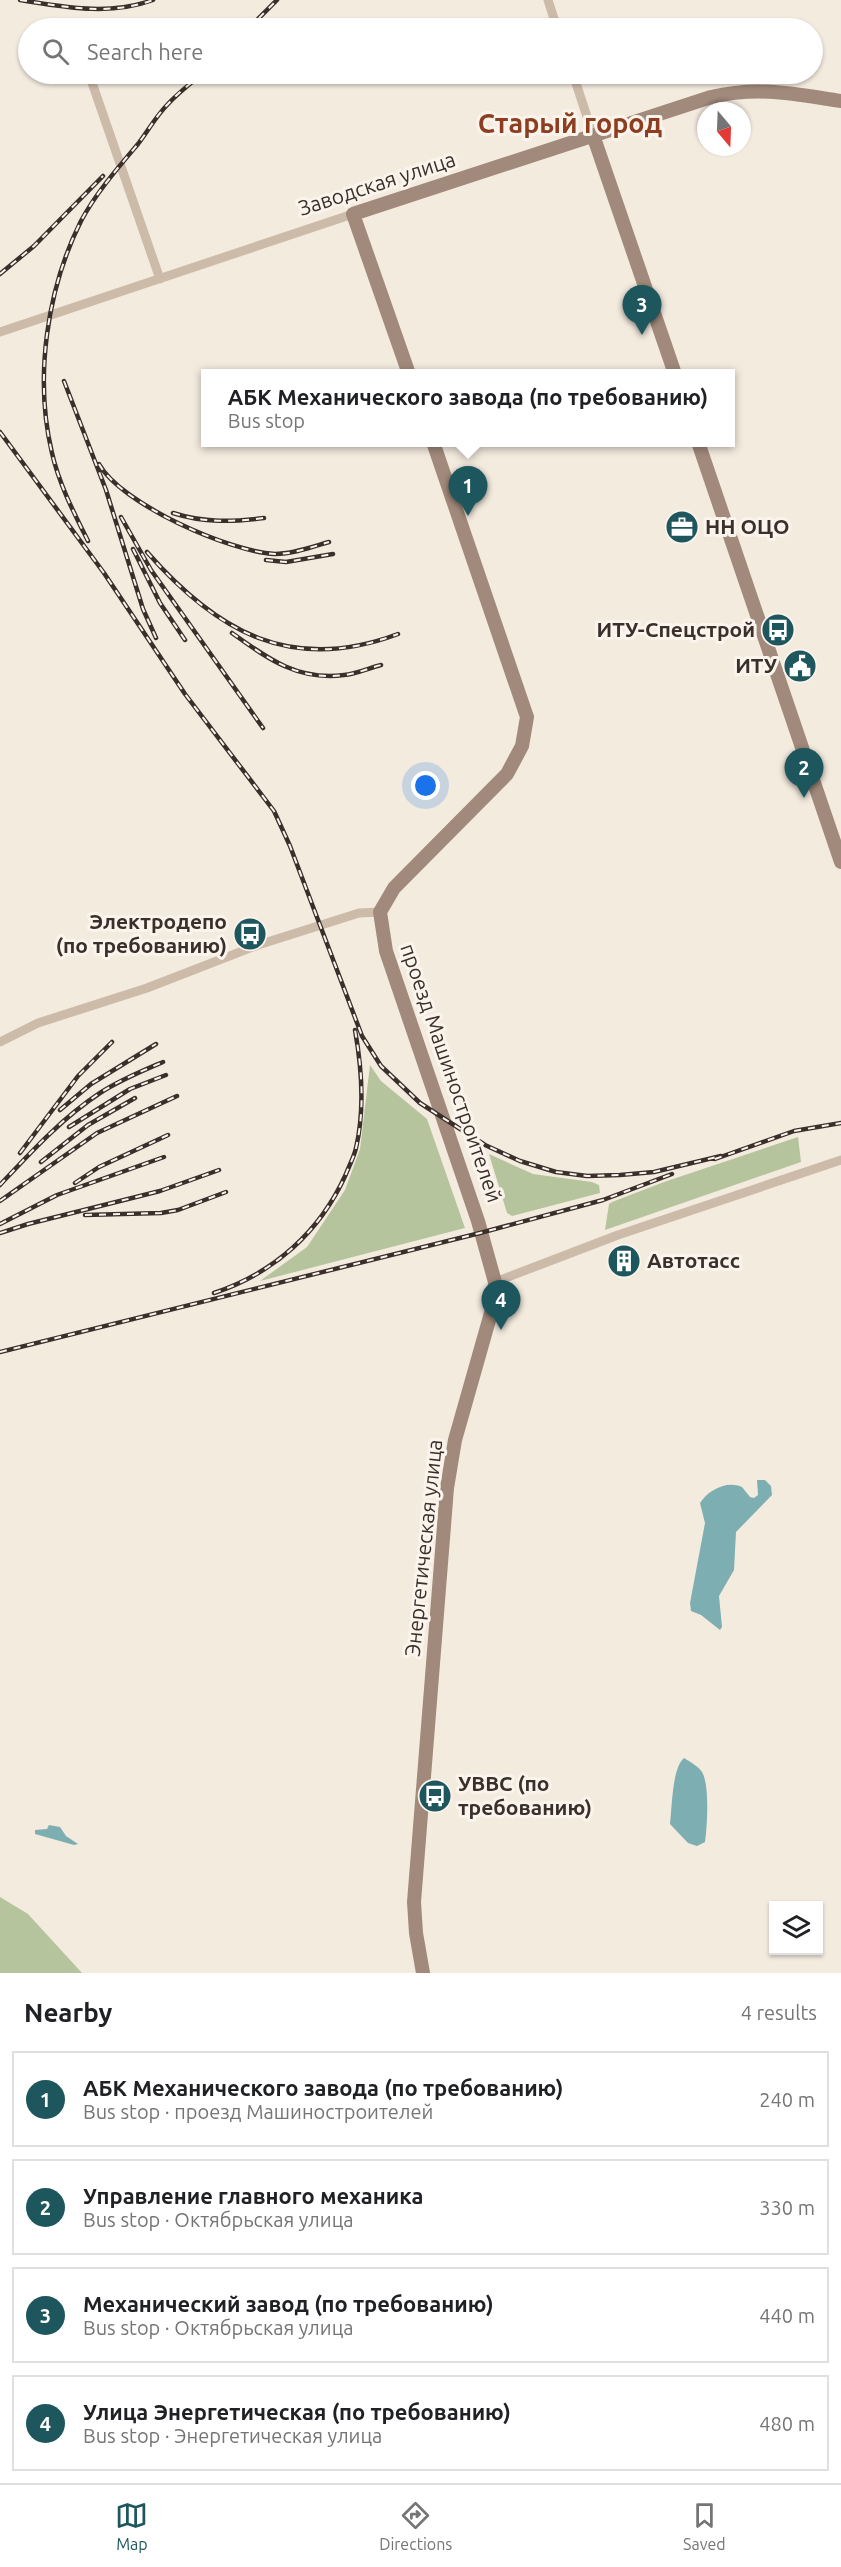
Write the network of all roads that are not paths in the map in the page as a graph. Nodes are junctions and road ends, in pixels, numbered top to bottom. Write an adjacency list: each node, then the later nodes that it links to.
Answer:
1 (548, 0): 2 (street)
2 (554, 18)
3 (92, 84): 8 (street)
4 (576, 84): 6 (street)
5 (841, 101): 6 (street, Заводская улица)
6 (593, 135): 7 (street, Заводская улица); 11 (street)
7 (353, 214): 8 (street, Заводская улица); 10 (street)
8 (160, 279): 9 (street, Заводская улица)
9 (0, 332)
10 (407, 369)
11 (673, 369)
12 (435, 447): 15 (street)
13 (700, 447): 14 (street)
14 (841, 862)
15 (380, 912): 16 (street); 18 (street, проезд Машиностроителей)
16 (0, 1042)
17 (841, 1160): 18 (street)
18 (495, 1282): 19 (street, Энергетическая улица)
19 (423, 1973)

